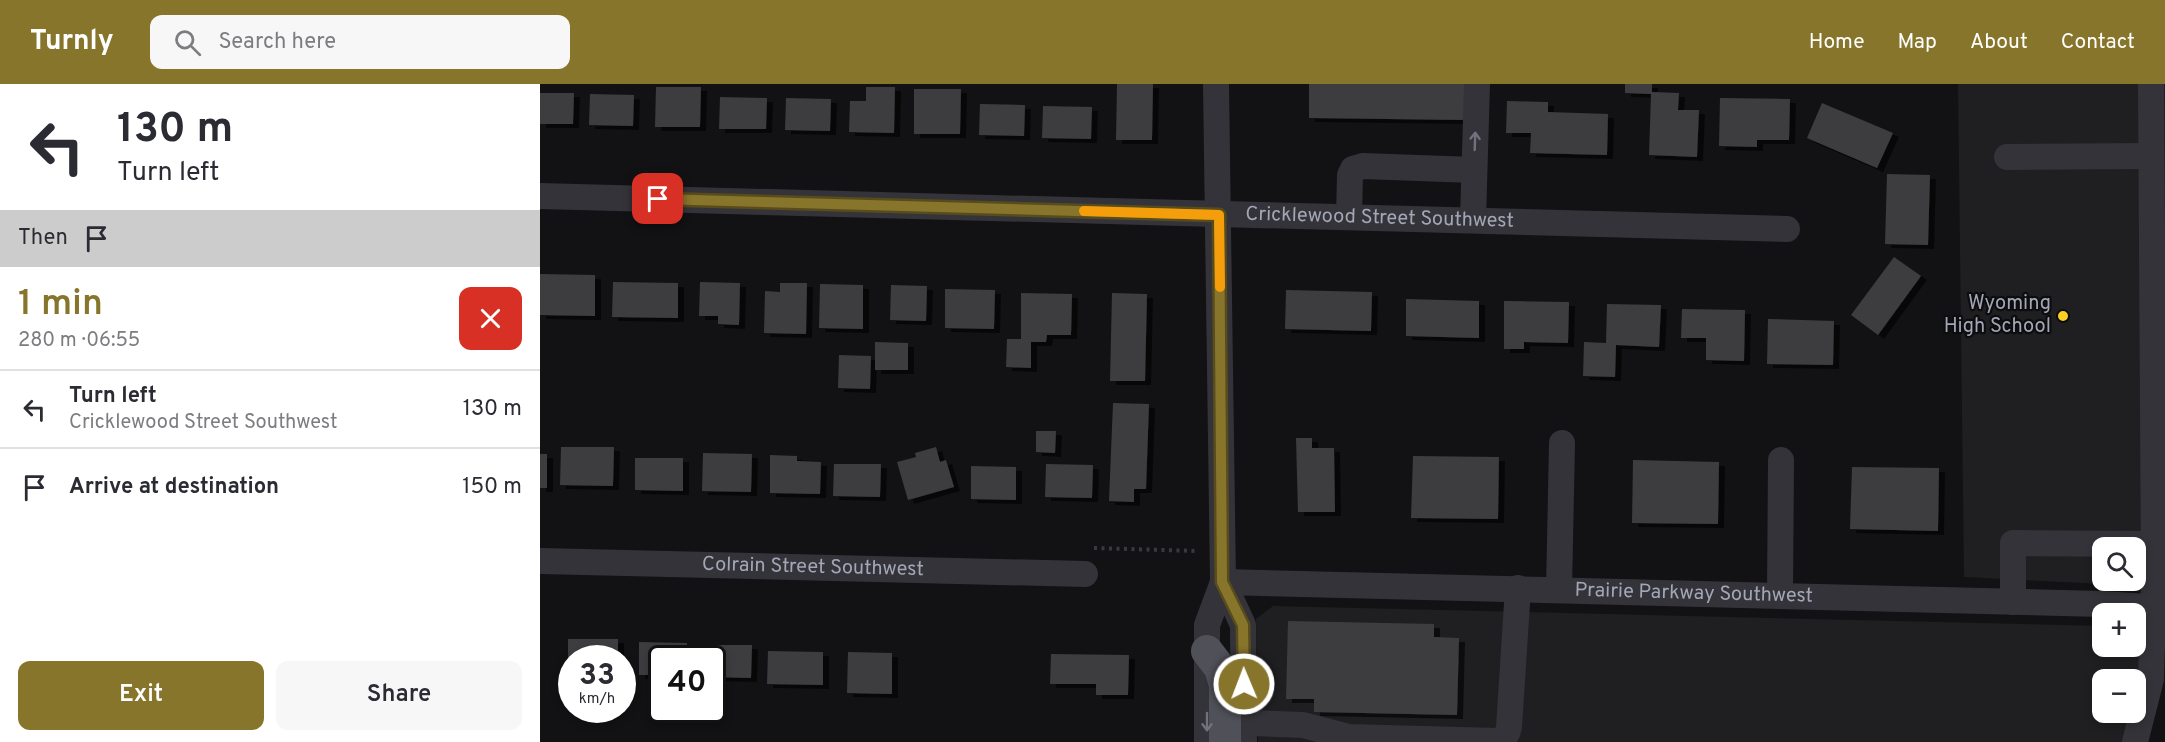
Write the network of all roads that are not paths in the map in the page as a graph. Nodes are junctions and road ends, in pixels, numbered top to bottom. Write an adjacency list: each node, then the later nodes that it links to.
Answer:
1 (1216, 84): 8 (street)
2 (1477, 84): 6 (street, one-way to 2)
3 (2151, 84): 4 (street)
4 (2151, 156): 5 (street); 14 (street)
5 (2007, 157)
6 (1474, 170): 9 (street); 10 (street)
7 (540, 196): 8 (street, Cricklewood Street Southwest)
8 (1219, 215): 9 (street, Cricklewood Street Southwest); 17 (street)
9 (1349, 217): 10 (street, Cricklewood Street Southwest)
10 (1473, 220): 11 (street, Cricklewood Street Southwest)
11 (1787, 229)
12 (1562, 443): 19 (street)
13 (1781, 460): 20 (street)
14 (2154, 544): 21 (street); 22 (street)
15 (540, 561): 16 (street, Colrain Street Southwest)
16 (1085, 574)
17 (1222, 582): 18 (street, Prairie Parkway Southwest); 23 (street); 24 (street)
18 (1518, 588): 19 (street, Prairie Parkway Southwest); 24 (street)
19 (1559, 590): 20 (street, Prairie Parkway Southwest)
20 (1780, 596): 21 (street, Prairie Parkway Southwest)
21 (2013, 602): 22 (street, Prairie Parkway Southwest)
22 (2159, 608): 25 (street)
23 (1207, 651): 24 (main road, one-way to 24)
24 (1229, 734)
25 (2135, 742)

